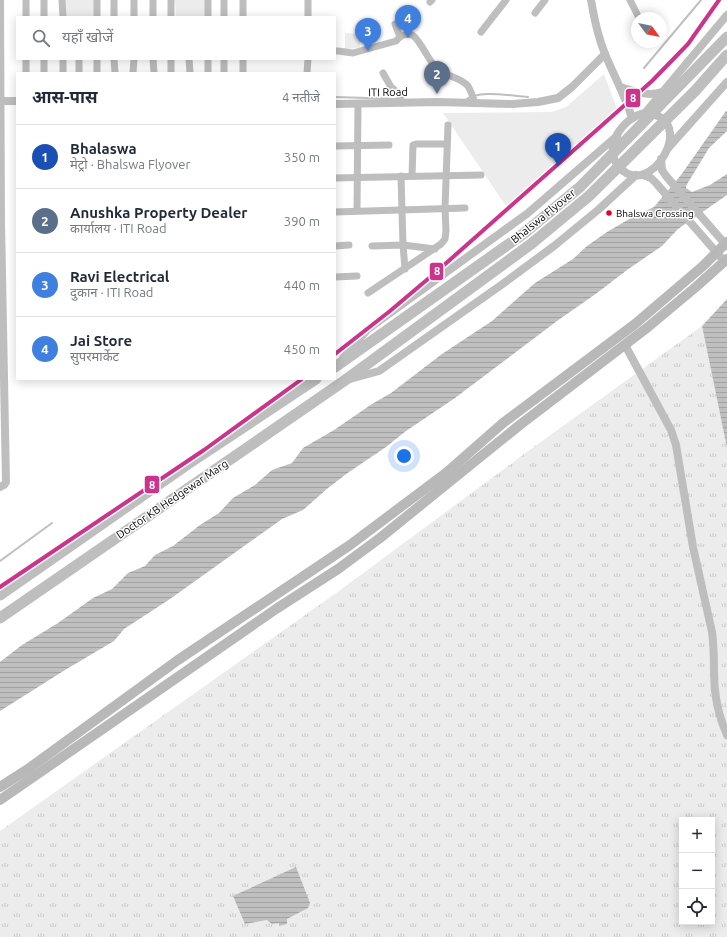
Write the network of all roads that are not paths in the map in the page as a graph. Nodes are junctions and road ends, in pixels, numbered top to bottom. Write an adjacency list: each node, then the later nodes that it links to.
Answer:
1 (0, 0): 73 (street)
2 (26, 0): 21 (street)
3 (44, 0): 22 (street)
4 (62, 0): 23 (street)
5 (97, 0): 24 (street)
6 (114, 0): 25 (street)
7 (134, 0): 26 (street)
8 (153, 0): 27 (street)
9 (171, 0): 28 (street)
10 (208, 0): 29 (street)
11 (224, 0): 30 (street)
12 (243, 0): 31 (street)
13 (308, 0): 32 (street)
14 (506, 0): 34 (street)
15 (545, 0): 18 (street)
16 (591, 0): 39 (street)
17 (630, 0): 19 (street)
18 (535, 12)
19 (636, 12)
20 (727, 15): 72 (street)
21 (26, 16)
22 (44, 16)
23 (63, 16)
24 (97, 16)
25 (114, 16)
26 (134, 16)
27 (153, 16)
28 (171, 16)
29 (208, 16)
30 (224, 16)
31 (243, 16)
32 (308, 16)
33 (396, 24): 35 (street)
34 (481, 32)
35 (400, 37): 38 (street); 76 (street)
36 (727, 37): 117 (highway, Bhalswa Flyover)
37 (347, 46): 38 (street)
38 (337, 51)
39 (605, 54): 71 (street); 76 (street, ITI Road)
40 (727, 55): 120 (highway, Bhalswa Flyover)
41 (26, 60): 55 (street)
42 (44, 60): 56 (street)
43 (63, 60): 57 (street)
44 (79, 60): 58 (street)
45 (97, 60): 59 (street)
46 (114, 60): 60 (street)
47 (134, 60): 61 (street)
48 (154, 60): 62 (street)
49 (171, 60): 63 (street)
50 (189, 60): 64 (street)
51 (208, 60): 65 (street)
52 (224, 60): 66 (street)
53 (243, 60): 67 (street)
54 (308, 60): 68 (street)
55 (26, 72)
56 (44, 72)
57 (63, 72)
58 (79, 72)
59 (97, 72)
60 (114, 72)
61 (133, 72)
62 (154, 72)
63 (171, 72)
64 (190, 72)
65 (208, 72)
66 (224, 72)
67 (243, 72)
68 (308, 72)
69 (383, 73): 75 (street)
70 (727, 82): 87 (street)
71 (620, 87): 72 (street); 80 (street)
72 (662, 92): 79 (street)
73 (1, 101): 74 (street); 88 (street)
74 (16, 101)
75 (402, 103): 76 (street, ITI Road); 78 (street, ITI Road)
76 (471, 103)
77 (336, 104): 78 (street, ITI Road)
78 (358, 104): 86 (street)
79 (645, 113): 80 (street); 87 (street)
80 (632, 118): 82 (street)
81 (448, 125): 83 (street)
82 (616, 136): 91 (street); 118 (street)
83 (447, 144): 93 (street); 94 (street)
84 (389, 145): 86 (street)
85 (336, 146): 86 (street)
86 (358, 146): 96 (street)
87 (668, 147): 89 (street)
88 (1, 151): 102 (street)
89 (661, 160): 91 (street); 103 (street)
90 (481, 175): 94 (street)
91 (640, 175): 109 (street); 120 (street)
92 (401, 176): 93 (street); 96 (street); 99 (street)
93 (412, 176): 94 (street)
94 (446, 176): 97 (street)
95 (336, 178): 96 (street)
96 (357, 178): 100 (street)
97 (445, 208): 98 (street); 99 (street); 108 (street)
98 (465, 208)
99 (401, 209): 100 (street); 105 (street)
100 (357, 210): 101 (street)
101 (336, 212)
102 (1, 222): 115 (street)
103 (726, 244): 109 (main road)
104 (349, 245): 106 (street)
105 (403, 245): 107 (street); 108 (street); 111 (street)
106 (336, 246)
107 (372, 246)
108 (435, 248): 111 (street)
109 (716, 253): 110 (street); 121 (main road)
110 (726, 260): 116 (main road)
111 (405, 269): 114 (street)
112 (336, 276): 113 (street)
113 (357, 276)
114 (368, 293)
115 (2, 317): 123 (street)
116 (625, 345): 122 (main road); 126 (street)
117 (336, 365)
118 (336, 365)
119 (314, 380): 124 (highway, Doctor KB Hedgewar Marg)
120 (344, 381): 125 (highway, Doctor KB Hedgewar Marg)
121 (513, 415): 122 (main road); 127 (main road)
122 (521, 424): 128 (main road)
123 (0, 487)
124 (0, 595)
125 (0, 618)
126 (727, 735)
127 (0, 787)
128 (0, 800)

